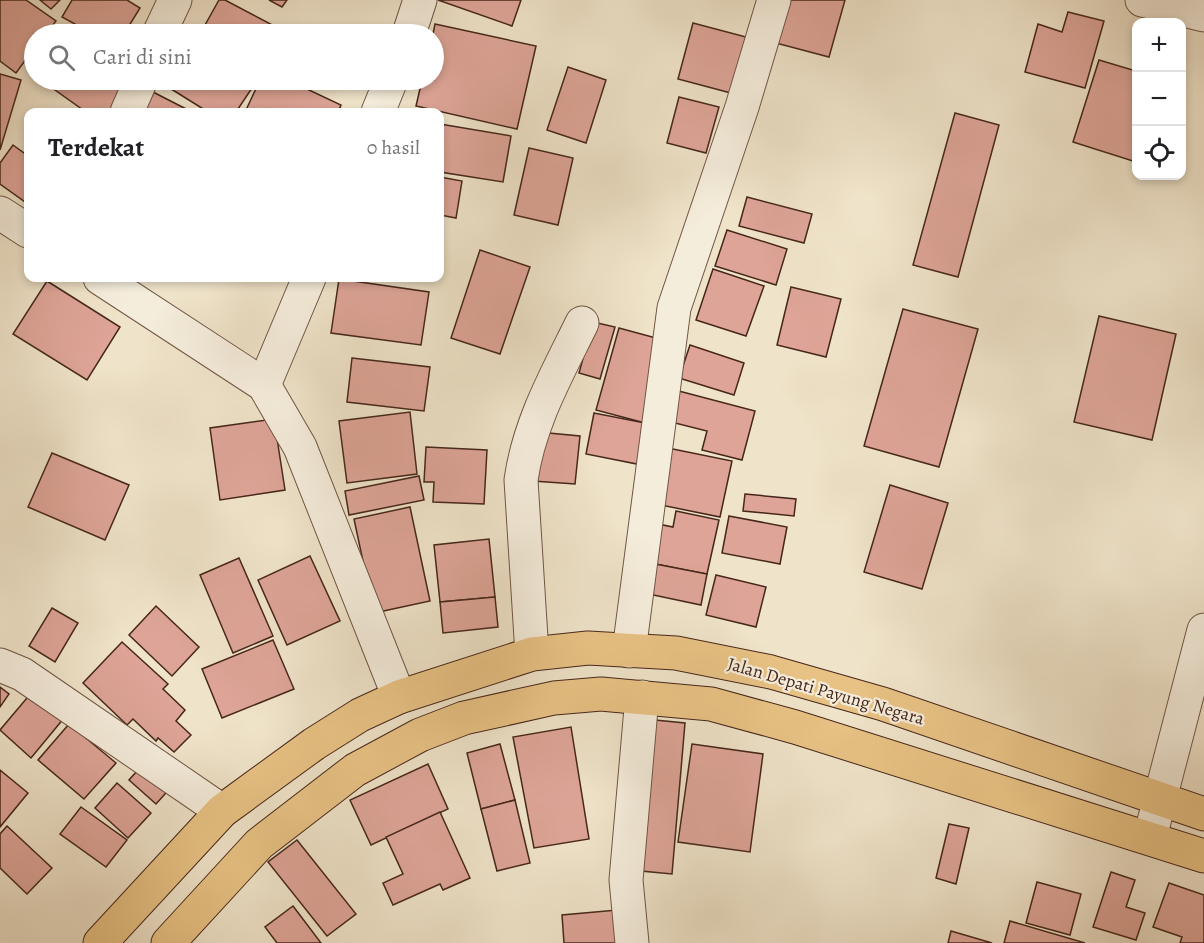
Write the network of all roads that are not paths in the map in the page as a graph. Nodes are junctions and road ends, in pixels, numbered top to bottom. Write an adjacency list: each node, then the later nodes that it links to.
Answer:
1 (175, 0): 6 (street)
2 (420, 0): 7 (street)
3 (774, 0): 17 (street)
4 (1142, 0): 5 (street)
5 (1204, 15)
6 (164, 24)
7 (412, 24)
8 (137, 90): 10 (street)
9 (387, 90): 11 (street)
10 (129, 108)
11 (380, 108)
12 (106, 282): 15 (street)
13 (307, 282): 15 (street)
14 (582, 323): 18 (street)
15 (264, 385): 20 (street)
16 (1204, 630): 22 (street)
17 (628, 651): 18 (highway, Jalan Depati Payung Negara); 22 (highway, Jalan Depati Payung Negara)
18 (532, 654): 20 (highway, Jalan Depati Payung Negara)
19 (0, 665): 23 (street)
20 (399, 697): 23 (highway, Jalan Depati Payung Negara)
21 (642, 697): 25 (highway); 28 (highway); 29 (street)
22 (1162, 797): 24 (highway, Jalan Depati Payung Negara); 25 (street)
23 (222, 811): 27 (highway, Jalan Depati Payung Negara)
24 (1203, 811): 26 (street)
25 (1150, 837): 26 (highway)
26 (1198, 854)
27 (100, 943)
28 (168, 943)
29 (632, 943)

